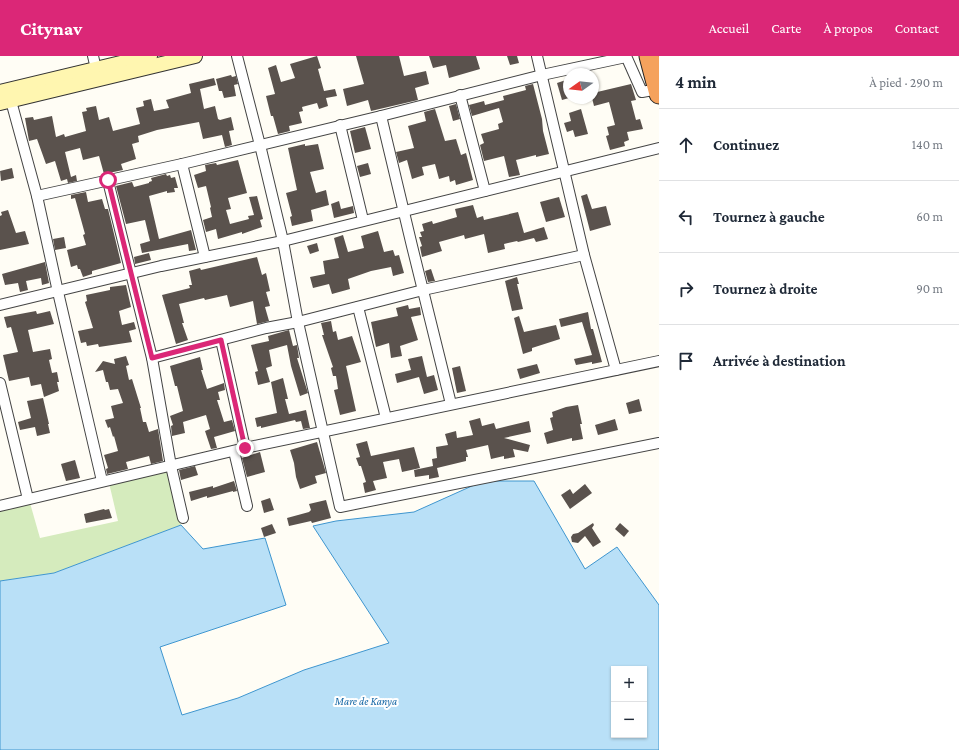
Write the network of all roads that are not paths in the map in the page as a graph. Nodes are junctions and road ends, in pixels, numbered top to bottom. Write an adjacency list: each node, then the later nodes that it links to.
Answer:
1 (150, 56): 7 (street)
2 (195, 56): 12 (street)
3 (237, 56): 15 (street)
4 (537, 56): 8 (street)
5 (649, 56): 10 (highway)
6 (626, 57): 8 (street); 10 (street)
7 (94, 63): 9 (street)
8 (542, 75): 11 (street); 18 (street)
9 (0, 92)
10 (658, 92)
11 (460, 95): 13 (street); 20 (street)
12 (6, 102): 21 (street)
13 (381, 116): 14 (street); 22 (street)
14 (340, 125): 15 (street); 23 (street)
15 (260, 144): 17 (street); 24 (street)
16 (659, 148): 18 (street)
17 (182, 164): 19 (street); 26 (street)
18 (564, 171): 20 (street); 25 (street)
19 (108, 180): 21 (street); 27 (street)
20 (485, 191): 22 (street)
21 (37, 196): 29 (street)
22 (404, 210): 23 (street); 28 (street)
23 (363, 220): 24 (street)
24 (283, 241): 26 (street); 32 (street)
25 (584, 255): 28 (street); 36 (street)
26 (205, 257): 27 (street)
27 (132, 274): 29 (street); 34 (street)
28 (423, 290): 31 (street); 38 (street)
29 (58, 292): 30 (street); 45 (street)
30 (0, 306)
31 (358, 307): 32 (street); 39 (street)
32 (298, 322): 33 (street); 40 (street)
33 (221, 340): 34 (street); 42 (street)
34 (152, 358): 44 (street)
35 (659, 361): 36 (street)
36 (616, 370): 38 (street)
37 (0, 382): 46 (street)
38 (451, 404): 39 (street)
39 (386, 418): 40 (street)
40 (323, 431): 41 (street); 42 (street)
41 (659, 443)
42 (245, 448): 43 (street)
43 (234, 450): 44 (street); 48 (street)
44 (171, 466): 45 (street); 49 (street)
45 (102, 481): 46 (street)
46 (28, 499): 47 (street)
47 (0, 506)
48 (247, 506)
49 (183, 518)

